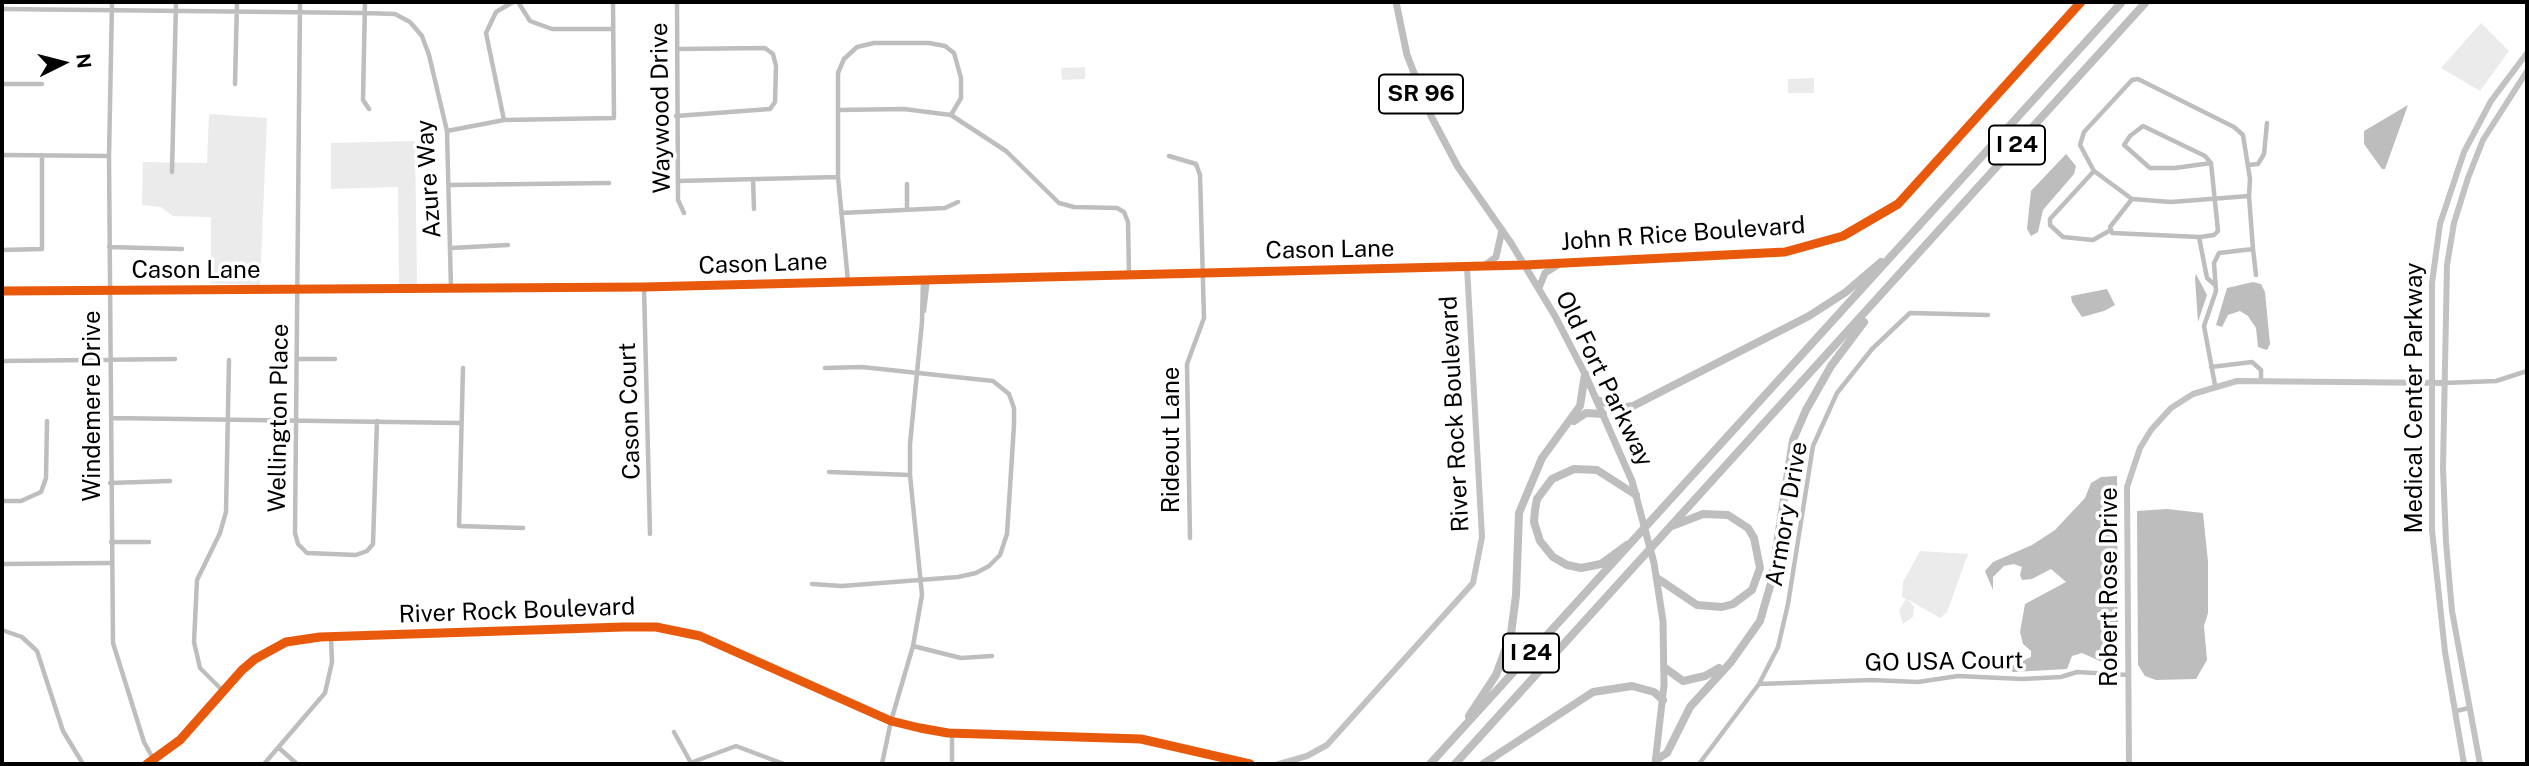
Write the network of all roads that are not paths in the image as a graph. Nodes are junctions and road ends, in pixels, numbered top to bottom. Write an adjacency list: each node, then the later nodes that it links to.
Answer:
1 (112, 2): 15 (street, Windemere Drive)
2 (176, 2): 16 (street)
3 (237, 2): 17 (street)
4 (300, 2): 18 (street, Wellington Place)
5 (365, 2): 19 (street)
6 (513, 2): 31 (street)
7 (519, 2): 20 (street)
8 (613, 2): 20 (street)
9 (677, 2): 21 (street, Waywood Drive)
10 (1396, 2): 56 (main road, Old Fort Parkway / SR 96)
11 (2081, 2): 66 (street, John R Rice Boulevard)
12 (2122, 2): 61 (highway, I 24)
13 (2146, 2): 78 (highway, I 24)
14 (2, 9): 15 (street, Azure Way)
15 (112, 10): 16 (street, Azure Way); 36 (street, Windemere Drive)
16 (176, 10): 17 (street, Azure Way); 40 (street)
17 (237, 11): 18 (street, Azure Way); 26 (street)
18 (300, 12): 19 (street, Azure Way); 79 (street, Wellington Place)
19 (365, 13): 27 (street); 33 (street, Azure Way)
20 (613, 29): 31 (street)
21 (678, 49): 30 (street, Waywood Drive); 30 (street)
22 (2527, 53): 97 (street, Medical Center Parkway)
23 (2527, 71): 98 (street, Medical Center Parkway)
24 (2, 84): 25 (street)
25 (42, 84)
26 (235, 84)
27 (369, 109)
28 (838, 110): 29 (street); 29 (street); 42 (street)
29 (951, 115): 71 (street)
30 (676, 116): 44 (street, Waywood Drive)
31 (505, 120): 33 (street)
32 (2267, 123): 39 (street)
33 (447, 131): 47 (street, Azure Way)
34 (2, 155): 35 (street)
35 (42, 155): 36 (street); 65 (street)
36 (109, 156): 60 (street, Windemere Drive)
37 (1169, 156): 70 (street, Rideout Lane)
38 (2211, 163): 38 (street); 49 (street)
39 (2248, 165): 41 (street); 48 (street)
40 (172, 172)
41 (2094, 172): 50 (street); 57 (street)
42 (838, 177): 43 (street); 55 (street)
43 (752, 179): 44 (street); 52 (street)
44 (678, 181): 54 (street, Waywood Drive)
45 (609, 183): 47 (street)
46 (907, 184): 53 (street)
47 (449, 185): 62 (street, Azure Way)
48 (2249, 196): 49 (street); 64 (street)
49 (2216, 198): 50 (street); 58 (street)
50 (2133, 199): 57 (street)
51 (958, 202): 53 (street)
52 (754, 209)
53 (907, 211): 55 (street)
54 (684, 213)
55 (841, 213): 74 (street)
56 (1502, 230): 67 (main road, Old Fort Parkway / SR 96); 68 (main road)
57 (2109, 231): 58 (street)
58 (2199, 237): 75 (street)
59 (508, 245): 62 (street)
60 (109, 247): 63 (street); 81 (street, Windemere Drive)
61 (1899, 247): 100 (highway); 121 (highway, I 24)
62 (451, 248): 80 (street, Azure Way)
63 (182, 249)
64 (2253, 249): 72 (street); 75 (street)
65 (2, 250)
66 (1561, 263): 67 (street, John R Rice Boulevard); 77 (main road)
67 (1525, 265): 68 (street, Cason Lane); 77 (main road, Old Fort Parkway / SR 96)
68 (1484, 266): 69 (street, Cason Lane)
69 (1467, 267): 70 (street, Cason Lane); 156 (street, River Rock Boulevard)
70 (1203, 272): 71 (street, Cason Lane); 118 (street, Rideout Lane)
71 (1129, 274): 73 (street, Cason Lane)
72 (2256, 275)
73 (925, 278): 74 (street, Cason Lane); 94 (street)
74 (848, 281): 76 (street, Cason Lane)
75 (2215, 285): 90 (street)
76 (644, 287): 80 (street, Cason Lane); 117 (street, Cason Court)
77 (1539, 288): 95 (main road, Old Fort Parkway / SR 96)
78 (1888, 289): 115 (highway, I 24); 131 (highway)
79 (298, 290): 80 (street, Cason Lane); 81 (street, Cason Lane); 86 (street, Wellington Place)
80 (451, 290)
81 (110, 291): 82 (street, Cason Lane); 84 (street, Windemere Drive)
82 (2, 292)
83 (1988, 315): 136 (street, Armory Drive)
84 (110, 358): 85 (street); 88 (street); 102 (street, Windemere Drive)
85 (175, 359)
86 (298, 359): 87 (street); 104 (street, Wellington Place)
87 (335, 359)
88 (2, 360)
89 (229, 360): 103 (street)
90 (2211, 367): 96 (street); 99 (street)
91 (463, 368): 107 (street)
92 (825, 368): 94 (street)
93 (2527, 371): 98 (street, Robert Rose Drive)
94 (916, 372): 110 (street); 125 (street)
95 (1585, 374): 100 (main road, Old Fort Parkway / SR 96); 108 (highway)
96 (2261, 380): 97 (street, Robert Rose Drive); 99 (street, Robert Rose Drive)
97 (2430, 383): 98 (street, Robert Rose Drive); 128 (street, Medical Center Parkway)
98 (2444, 383): 127 (street, Medical Center Parkway)
99 (2215, 385): 135 (street, Robert Rose Drive)
100 (1597, 400): 101 (main road, Old Fort Parkway / SR 96)
101 (1603, 414): 108 (highway); 113 (main road, Old Fort Parkway / SR 96)
102 (111, 418): 103 (street); 112 (street, Windemere Drive)
103 (227, 419): 104 (street); 137 (street)
104 (297, 420): 106 (street); 106 (street, Wellington Place)
105 (47, 421): 114 (street)
106 (377, 421): 107 (street)
107 (461, 423): 116 (street)
108 (1564, 430): 144 (highway)
109 (829, 472): 110 (street)
110 (910, 475): 125 (street)
111 (170, 481): 112 (street)
112 (110, 482): 119 (street, Windemere Drive)
113 (1636, 495): 121 (highway); 124 (main road, Old Fort Parkway / SR 96)
114 (2, 501)
115 (1669, 527): 124 (highway); 158 (highway, I 24)
116 (523, 528)
117 (650, 534)
118 (1189, 538)
119 (111, 542): 120 (street); 122 (street, Windemere Drive)
120 (149, 542)
121 (1633, 542): 144 (highway, I 24)
122 (110, 563): 123 (street); 147 (street, Windemere Drive)
123 (2, 564)
124 (1657, 578): 134 (main road, Old Fort Parkway / SR 96)
125 (923, 580): 126 (street); 132 (street)
126 (812, 584)
127 (2450, 589): 128 (street); 139 (street, Medical Center Parkway)
128 (2437, 590): 140 (street, Medical Center Parkway)
129 (2, 630): 149 (street)
130 (331, 636): 137 (street, River Rock Boulevard); 141 (street, River Rock Boulevard); 145 (street)
131 (1744, 645): 134 (highway); 146 (highway)
132 (913, 646): 133 (street); 141 (street)
133 (992, 656)
134 (1665, 668): 138 (main road, Old Fort Parkway / SR 96)
135 (2129, 675): 136 (street, GO USA Court); 161 (street, Robert Rose Drive)
136 (1759, 684): 160 (street, Armory Drive)
137 (223, 691): 147 (street, River Rock Boulevard)
138 (1663, 700): 146 (main road, Old Fort Parkway / SR 96); 159 (highway)
139 (2469, 708): 140 (street); 163 (street, Medical Center Parkway)
140 (2456, 711): 162 (street, Medical Center Parkway)
141 (891, 721): 143 (street, River Rock Boulevard); 153 (street)
142 (674, 732): 148 (street)
143 (952, 733): 154 (street); 155 (street, River Rock Boulevard)
144 (1455, 736): 157 (highway, I 24)
145 (279, 748): 150 (street); 151 (street)
146 (1656, 762)
147 (152, 763)
148 (691, 763): 152 (street)
149 (83, 764)
150 (264, 764)
151 (297, 764)
152 (784, 764)
153 (883, 764)
154 (952, 764)
155 (1250, 764)
156 (1279, 764)
157 (1430, 764)
158 (1455, 764)
159 (1483, 764)
160 (1699, 764)
161 (2129, 764)
162 (2464, 764)
163 (2480, 764)

